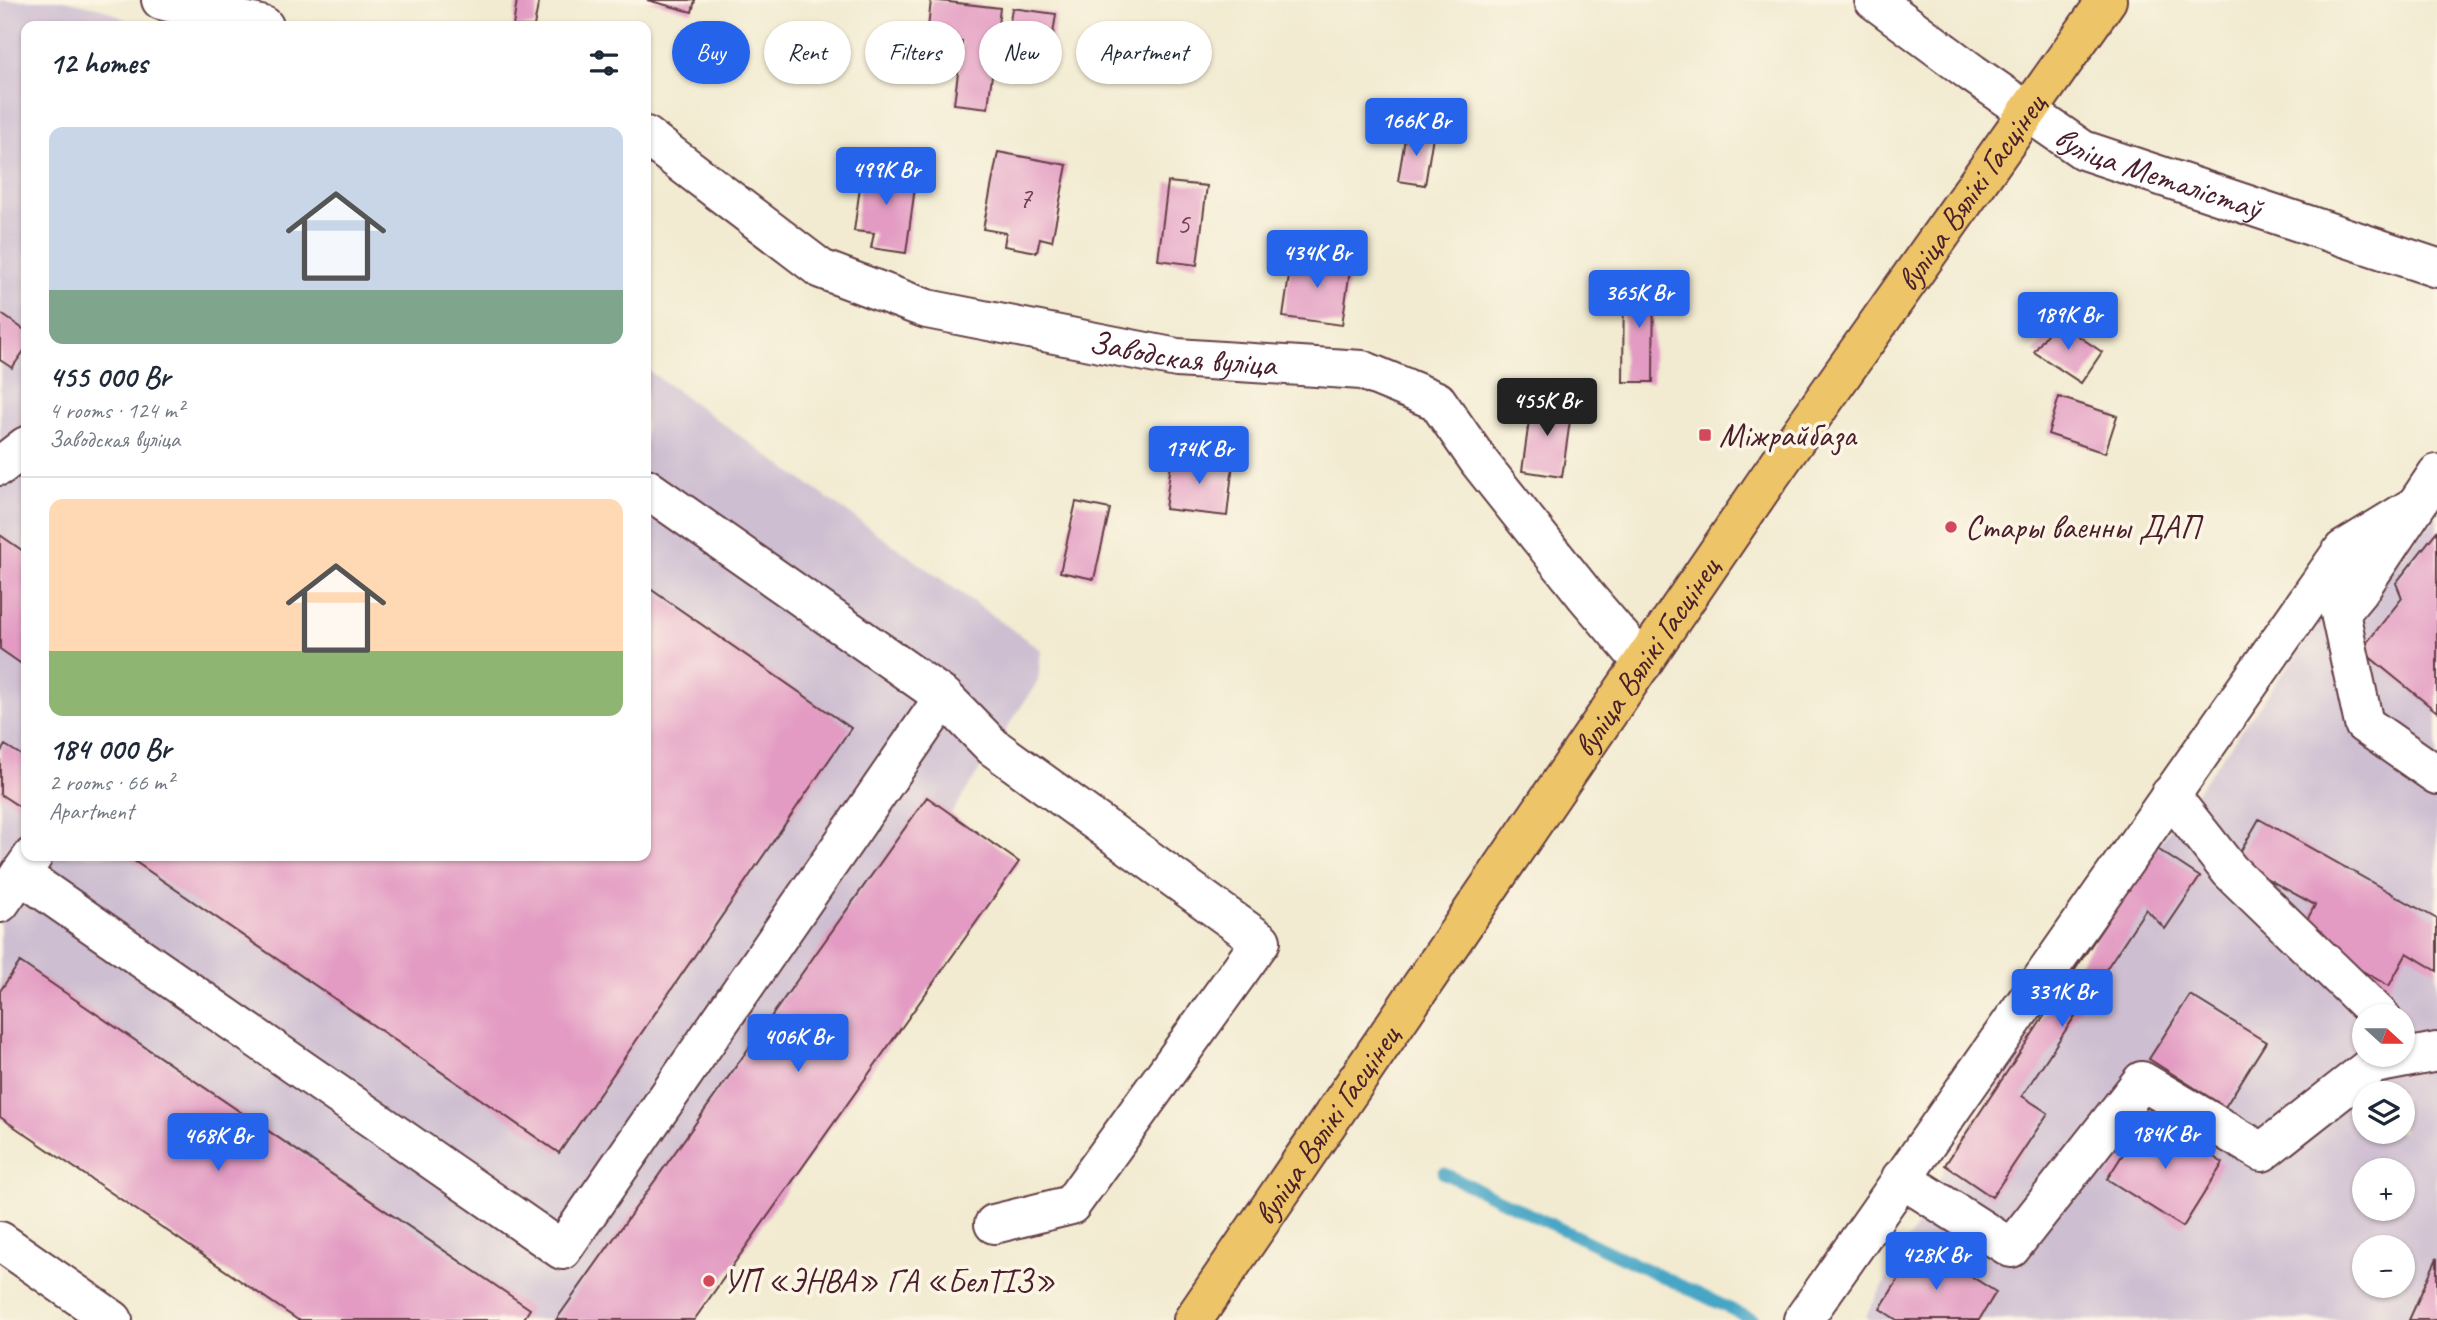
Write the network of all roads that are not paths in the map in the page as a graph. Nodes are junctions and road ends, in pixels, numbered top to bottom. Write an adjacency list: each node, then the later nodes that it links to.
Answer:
1 (161, 0): 4 (street)
2 (1874, 0): 5 (street, вуліца Металістаў)
3 (2106, 0): 5 (main road, вуліца Вялікі Гасцінец)
4 (244, 21)
5 (2028, 113): 7 (street, вуліца Металістаў); 13 (main road, вуліца Вялікі Гасцінец)
6 (651, 139): 13 (street, Заводская вуліца)
7 (2437, 268)
8 (21, 450): 9 (street)
9 (0, 466)
10 (2437, 474): 12 (street)
11 (651, 492): 14 (street)
12 (2415, 506): 15 (street); 16 (street)
13 (1643, 663): 24 (main road, вуліца Вялікі Гасцінец)
14 (943, 697): 17 (street); 21 (street)
15 (2437, 775)
16 (2170, 796): 18 (street); 20 (street)
17 (17, 878)
18 (2367, 1004)
19 (2420, 1048): 20 (street)
20 (1901, 1178): 25 (street)
21 (994, 1224)
22 (0, 1241): 23 (street)
23 (113, 1320)
24 (1193, 1320)
25 (1803, 1320)

